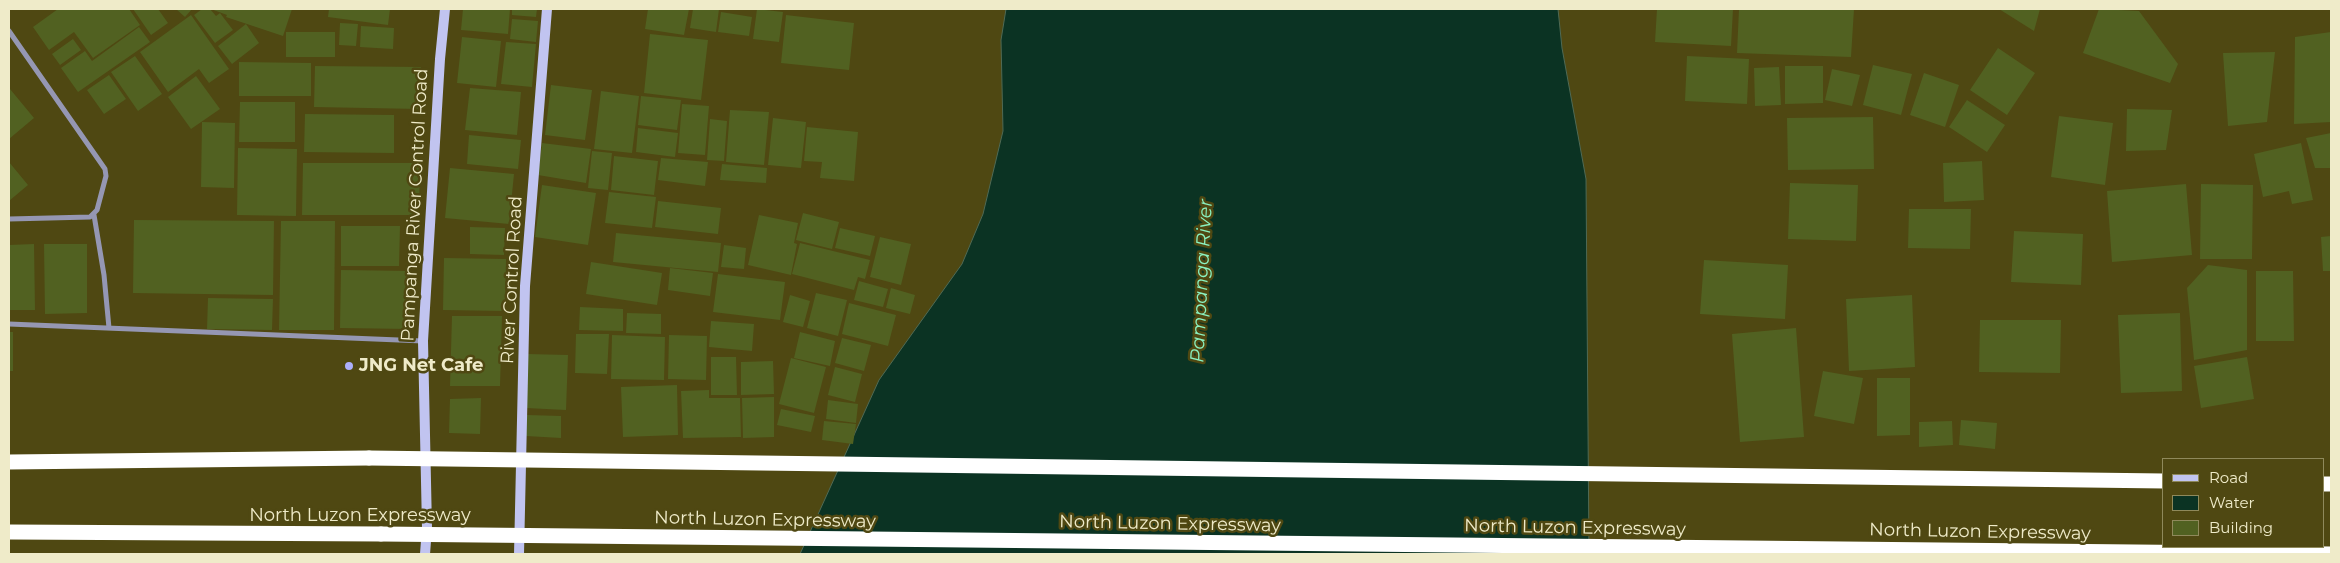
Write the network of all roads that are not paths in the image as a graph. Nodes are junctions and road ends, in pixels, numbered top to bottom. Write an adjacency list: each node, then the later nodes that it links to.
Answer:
1 (445, 9): 8 (main road, Pampanga River Control Road)
2 (547, 9): 13 (main road, River Control Road)
3 (9, 31): 4 (street)
4 (94, 215): 5 (street); 7 (street)
5 (9, 219)
6 (9, 324): 7 (street)
7 (109, 328): 8 (street)
8 (423, 342): 12 (main road, Pampanga River Control Road)
9 (9, 462): 10 (highway, bridge)
10 (2162, 482)
11 (9, 532): 14 (highway, North Luzon Expressway, bridge)
12 (425, 554)
13 (519, 554)
14 (2331, 554)

